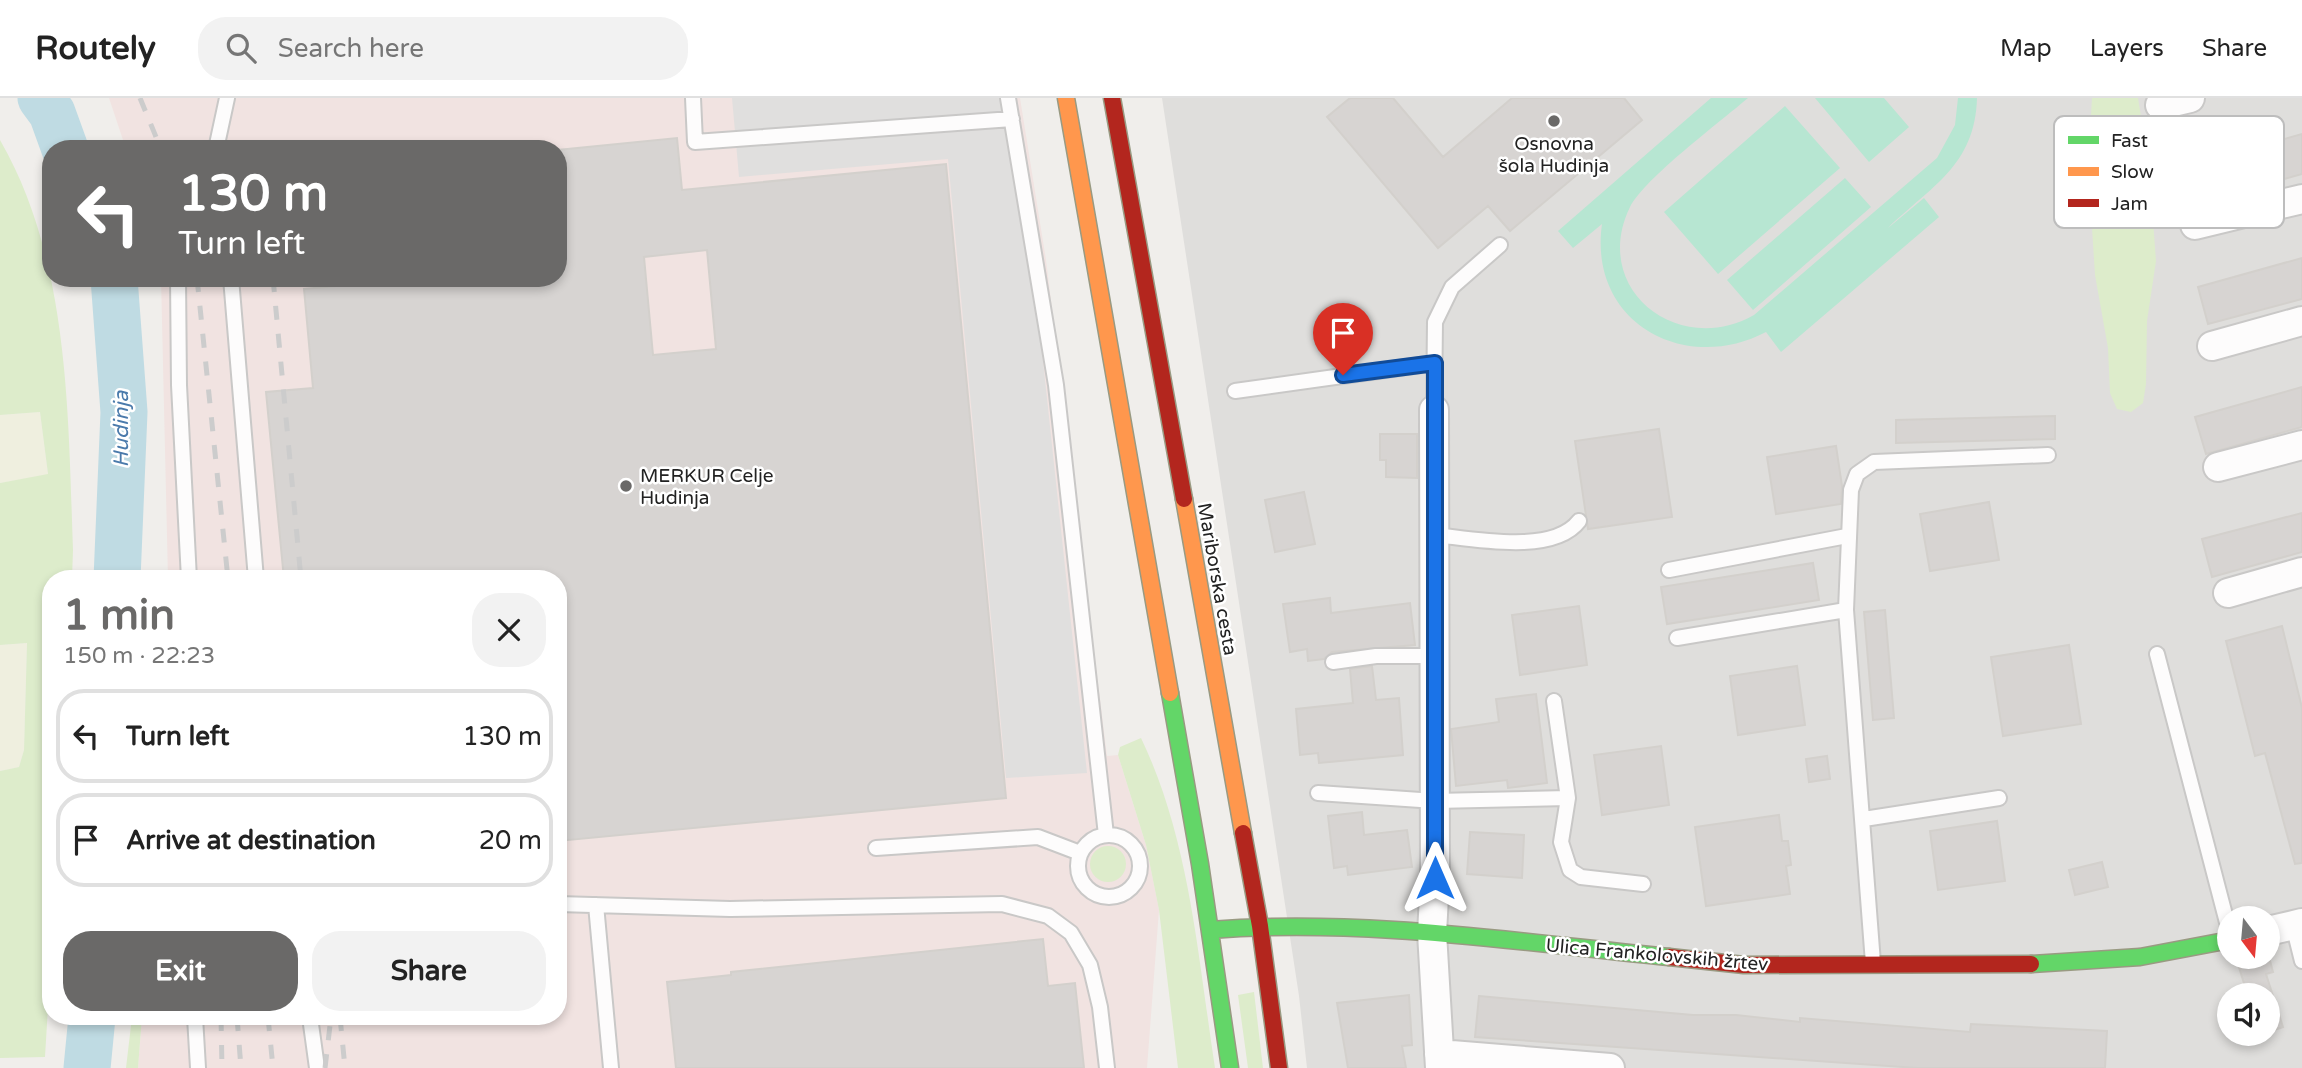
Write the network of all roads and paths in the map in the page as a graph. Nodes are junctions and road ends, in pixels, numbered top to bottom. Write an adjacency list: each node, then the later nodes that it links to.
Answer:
1 (227, 98): 9 (lane)
2 (692, 98): 8 (lane)
3 (1008, 98): 8 (lane)
4 (1066, 98): 51 (main road)
5 (1112, 98): 49 (main road, Mariborska cesta)
6 (2190, 98): 7 (street)
7 (2160, 105)
8 (1012, 119): 42 (lane)
9 (219, 140)
10 (2302, 199): 11 (street)
11 (2284, 203)
12 (1500, 245): 17 (lane)
13 (178, 287): 26 (lane)
14 (232, 287): 27 (lane)
15 (2302, 321): 16 (street)
16 (2212, 346)
17 (1435, 363): 18 (lane); 19 (lane)
18 (1236, 391)
19 (1434, 410): 24 (street)
20 (2302, 445): 22 (street)
21 (2048, 455): 25 (lane)
22 (2218, 467)
23 (1579, 521): 24 (lane)
24 (1436, 535): 34 (street)
25 (1847, 537): 28 (lane); 31 (lane)
26 (189, 570)
27 (255, 570)
28 (1669, 570)
29 (2302, 572): 30 (street)
30 (2228, 593)
31 (1846, 610): 32 (lane); 41 (lane)
32 (1677, 638)
33 (2157, 654): 48 (lane)
34 (1436, 656): 35 (lane); 40 (street)
35 (1333, 662)
36 (1554, 701): 38 (lane)
37 (1318, 793): 40 (lane)
38 (1569, 798): 40 (lane); 45 (lane)
39 (1999, 798): 41 (lane)
40 (1435, 801): 52 (street)
41 (1864, 819): 55 (lane)
42 (1106, 835): 44 (lane); 44 (lane)
43 (876, 848): 44 (lane)
44 (1080, 853)
45 (1643, 884)
46 (567, 904): 47 (lane)
47 (596, 905): 61 (lane); 62 (lane)
48 (2223, 906)
49 (1259, 926): 51 (main road, Ulica Frankolovskih žrtev); 52 (main road, Ulica Frankolovskih žrtev); 64 (main road, Mariborska cesta)
50 (2287, 926): 54 (lane)
51 (1210, 930): 63 (main road)
52 (1432, 933): 55 (main road, Ulica Frankolovskih žrtev); 58 (street)
53 (2217, 942): 55 (main road, Ulica Frankolovskih žrtev)
54 (2302, 961)
55 (1873, 964)
56 (195, 1025): 59 (lane)
57 (311, 1025): 60 (lane)
58 (1439, 1061): 65 (street)
59 (198, 1068)
60 (317, 1068)
61 (611, 1068)
62 (1107, 1068)
63 (1230, 1068)
64 (1279, 1068)
65 (1610, 1068)

